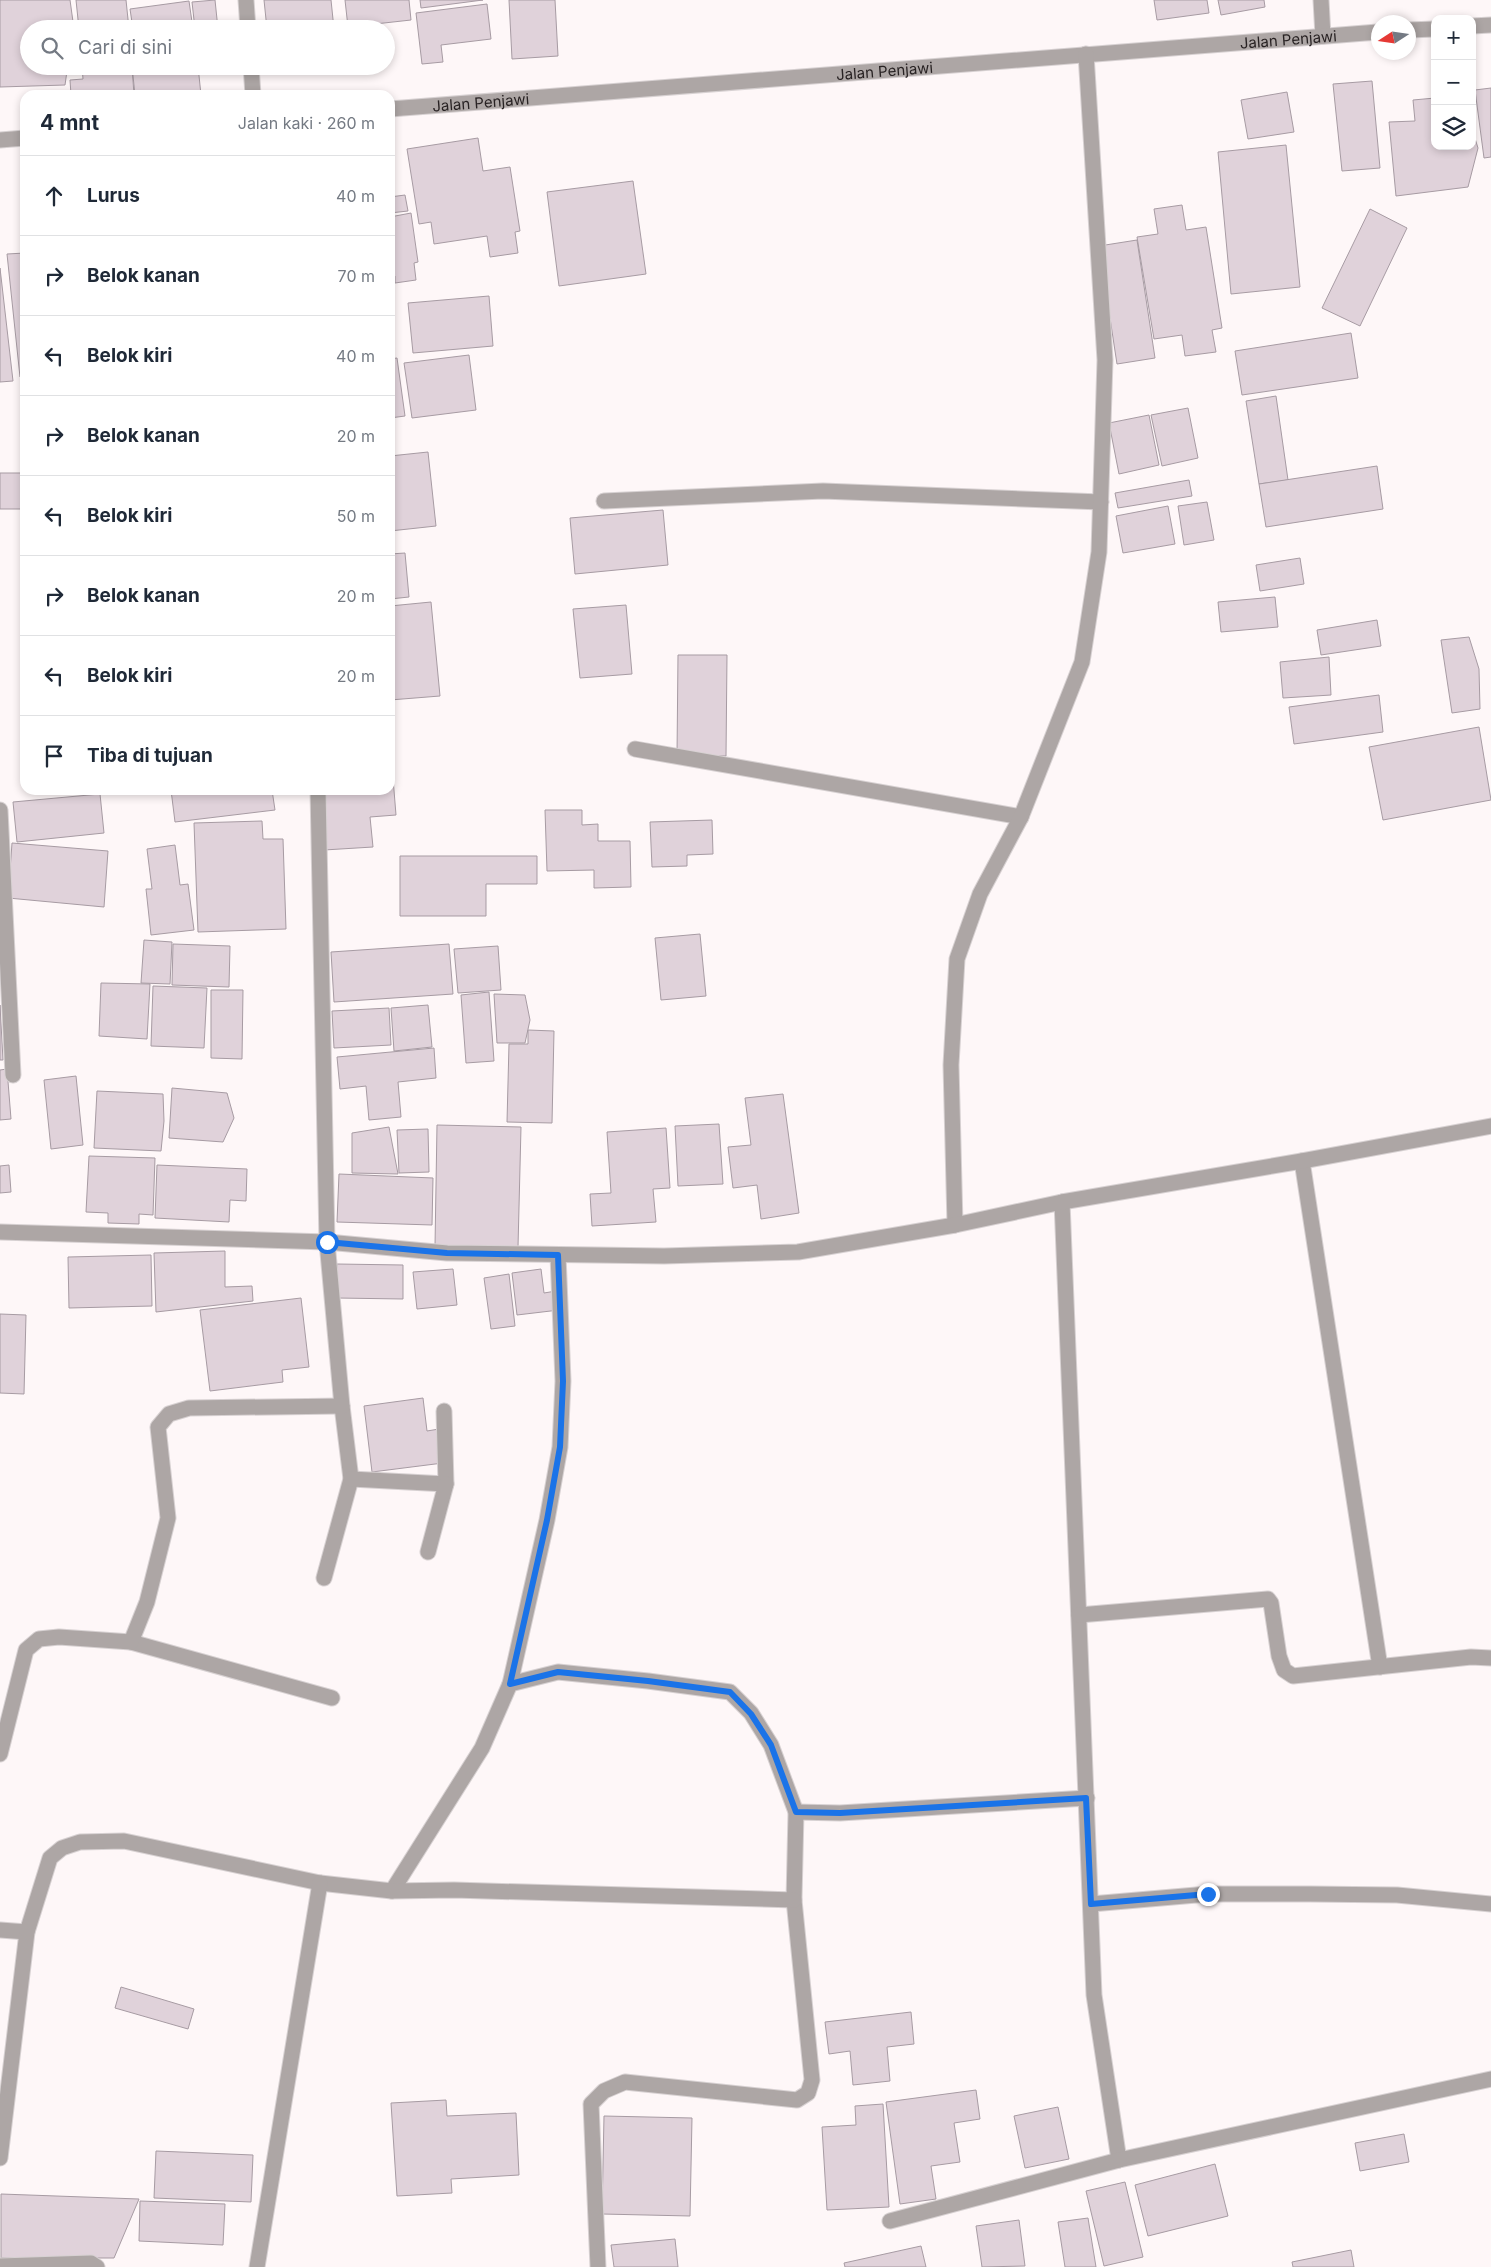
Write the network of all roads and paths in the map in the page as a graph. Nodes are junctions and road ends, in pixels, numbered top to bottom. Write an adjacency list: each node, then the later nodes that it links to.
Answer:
1 (246, 0): 3 (street)
2 (1321, 0): 9 (street)
3 (247, 20)
4 (1491, 25): 5 (street)
5 (1476, 26)
6 (1431, 29): 7 (street)
7 (1416, 30)
8 (1371, 33): 9 (street, Jalan Penjawi)
9 (1323, 36): 10 (street, Jalan Penjawi)
10 (1086, 54): 13 (street, Jalan Penjawi); 17 (street)
11 (252, 75): 12 (street)
12 (253, 90)
13 (395, 109)
14 (20, 138): 15 (street)
15 (0, 140)
16 (604, 501): 17 (street)
17 (1101, 502): 21 (street)
18 (635, 750): 21 (street)
19 (318, 795): 28 (street)
20 (0, 810): 22 (street)
21 (1020, 817): 26 (street)
22 (13, 1075)
23 (1491, 1126): 24 (street)
24 (1302, 1161): 25 (street); 39 (street)
25 (1062, 1202): 26 (street); 36 (street)
26 (955, 1225): 29 (street)
27 (0, 1232): 28 (street)
28 (327, 1242): 29 (street); 30 (street)
29 (558, 1255): 40 (street)
30 (342, 1406): 32 (street); 37 (street)
31 (444, 1411): 33 (street)
32 (351, 1479): 33 (street); 35 (street)
33 (446, 1484): 34 (street)
34 (428, 1552)
35 (324, 1578)
36 (1079, 1615): 39 (street); 43 (street)
37 (130, 1642): 41 (street); 42 (street)
38 (1491, 1658): 39 (street)
39 (1380, 1667)
40 (510, 1684): 44 (street); 46 (street)
41 (332, 1698)
42 (0, 1754)
43 (1086, 1798): 44 (street); 48 (street)
44 (796, 1812): 47 (street)
45 (320, 1883): 46 (street); 51 (street); 58 (street)
46 (392, 1890): 47 (street)
47 (794, 1900): 59 (street)
48 (1091, 1904): 49 (street); 54 (street)
49 (1491, 1904)
50 (0, 1930): 51 (street)
51 (27, 1932): 53 (street)
52 (1491, 2079): 54 (street)
53 (0, 2158)
54 (1119, 2160): 55 (street)
55 (890, 2220)
56 (0, 2266): 57 (street)
57 (97, 2267)
58 (257, 2267)
59 (598, 2267)

